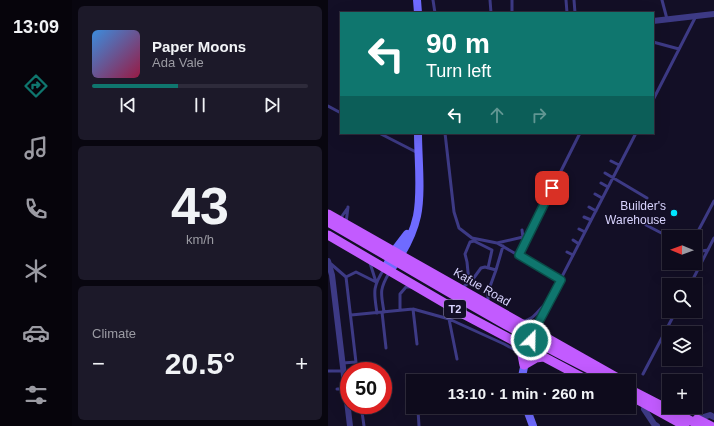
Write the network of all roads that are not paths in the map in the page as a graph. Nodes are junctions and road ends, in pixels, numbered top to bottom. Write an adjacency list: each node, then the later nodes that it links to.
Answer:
1 (417, 0): 8 (street)
2 (433, 0): 9 (lane)
3 (490, 0): 10 (lane)
4 (512, 0): 11 (lane)
5 (566, 0): 12 (lane)
6 (574, 0): 13 (lane)
7 (662, 0): 16 (lane)
8 (418, 12)
9 (435, 12)
10 (491, 12)
11 (512, 12)
12 (567, 12)
13 (575, 12)
14 (714, 14): 15 (street)
15 (696, 16): 16 (street); 19 (lane)
16 (666, 20): 17 (street)
17 (654, 21)
18 (654, 42): 19 (lane)
19 (679, 49): 20 (lane)
20 (654, 98)
21 (328, 106): 22 (lane)
22 (340, 112)
23 (381, 134): 28 (lane)
24 (418, 134): 28 (street)
25 (445, 134): 56 (lane)
26 (579, 134): 51 (lane)
27 (635, 134): 30 (lane)
28 (418, 153): 63 (street)
29 (611, 161): 30 (lane)
30 (619, 165): 32 (lane)
31 (605, 173): 32 (lane)
32 (613, 178): 34 (lane); 37 (lane)
33 (601, 183): 34 (lane)
34 (608, 187): 36 (lane)
35 (595, 194): 36 (lane)
36 (602, 198): 40 (lane)
37 (647, 198)
38 (714, 201): 48 (lane)
39 (589, 207): 40 (lane)
40 (596, 210): 43 (lane)
41 (328, 214): 63 (main road, Kafue Road / T2)
42 (584, 217): 43 (lane)
43 (591, 220): 49 (lane)
44 (328, 222): 64 (main road, Kafue Road / T2)
45 (646, 225): 50 (lane)
46 (328, 228): 64 (main road, Kafue Road / T2)
47 (579, 229): 49 (lane)
48 (699, 230)
49 (585, 232): 57 (lane)
50 (662, 233)
51 (529, 234): 53 (lane); 58 (lane)
52 (328, 235): 64 (main road, Kafue Road / T2)
53 (523, 237): 56 (lane); 58 (lane)
54 (714, 238): 60 (lane)
55 (573, 240): 57 (lane)
56 (496, 243): 59 (lane)
57 (579, 244): 66 (lane)
58 (524, 245): 65 (lane)
59 (503, 246): 65 (lane); 70 (lane)
60 (708, 250): 61 (lane); 72 (lane)
61 (702, 251)
62 (567, 252): 66 (lane)
63 (398, 253): 69 (street); 77 (main road, Kafue Road / T2)
64 (373, 254): 69 (main road, Kafue Road / T2); 74 (lane); 95 (main road, Kafue Road / T2)
65 (519, 255): 73 (lane)
66 (573, 255): 73 (lane)
67 (329, 262): 71 (lane); 97 (street)
68 (488, 268): 70 (lane); 75 (lane); 75 (lane)
69 (387, 269): 74 (lane); 76 (main road, Kafue Road / T2); 82 (lane)
70 (496, 270): 79 (lane)
71 (346, 277): 74 (lane); 84 (lane)
72 (694, 278)
73 (561, 280): 78 (lane)
74 (376, 282): 83 (lane)
75 (469, 282): 77 (lane)
76 (419, 288): 81 (lane); 92 (main road, Kafue Road / T2)
77 (460, 289): 79 (main road, Kafue Road / T2)
78 (549, 302): 85 (lane); 86 (lane)
79 (488, 304): 85 (main road, Kafue Road / T2)
80 (413, 309): 81 (lane); 88 (lane); 91 (lane)
81 (400, 310): 82 (lane)
82 (383, 312): 83 (lane); 93 (lane)
83 (377, 313): 84 (lane)
84 (351, 315): 98 (lane)
85 (511, 318): 89 (main road, Kafue Road / T2)
86 (540, 318): 89 (lane); 90 (lane)
87 (672, 318): 107 (lane)
88 (449, 319): 96 (lane); 99 (lane)
89 (534, 331): 90 (main road, Kafue Road / T2); 92 (street)
90 (550, 340): 106 (main road, Kafue Road / T2)
91 (417, 344)
92 (524, 347): 94 (main road, Kafue Road / T2); 99 (main road)
93 (386, 348)
94 (543, 357): 99 (main road); 103 (main road, Kafue Road / T2)
95 (557, 357): 104 (main road, Kafue Road / T2); 105 (main road, Kafue Road / T2)
96 (457, 359)
97 (341, 362)
98 (356, 362)
99 (524, 365): 102 (street)
100 (328, 371): 101 (lane)
101 (340, 371)
102 (522, 374)
103 (576, 374)
104 (587, 374)
105 (597, 374)
106 (611, 374)
107 (643, 374)
108 (636, 388): 111 (main road)
109 (636, 392): 120 (main road)
110 (636, 400): 127 (main road)
111 (662, 400)
112 (636, 405): 113 (main road)
113 (644, 409): 125 (street); 126 (main road)
114 (348, 414): 121 (street)
115 (362, 414): 122 (lane)
116 (418, 414): 123 (lane)
117 (529, 414): 124 (street)
118 (686, 414): 120 (main road)
119 (714, 418): 120 (street)
120 (699, 422): 128 (main road)
121 (350, 426)
122 (364, 426)
123 (419, 426)
124 (533, 426)
125 (657, 426)
126 (676, 426)
127 (685, 426)
128 (711, 426)

